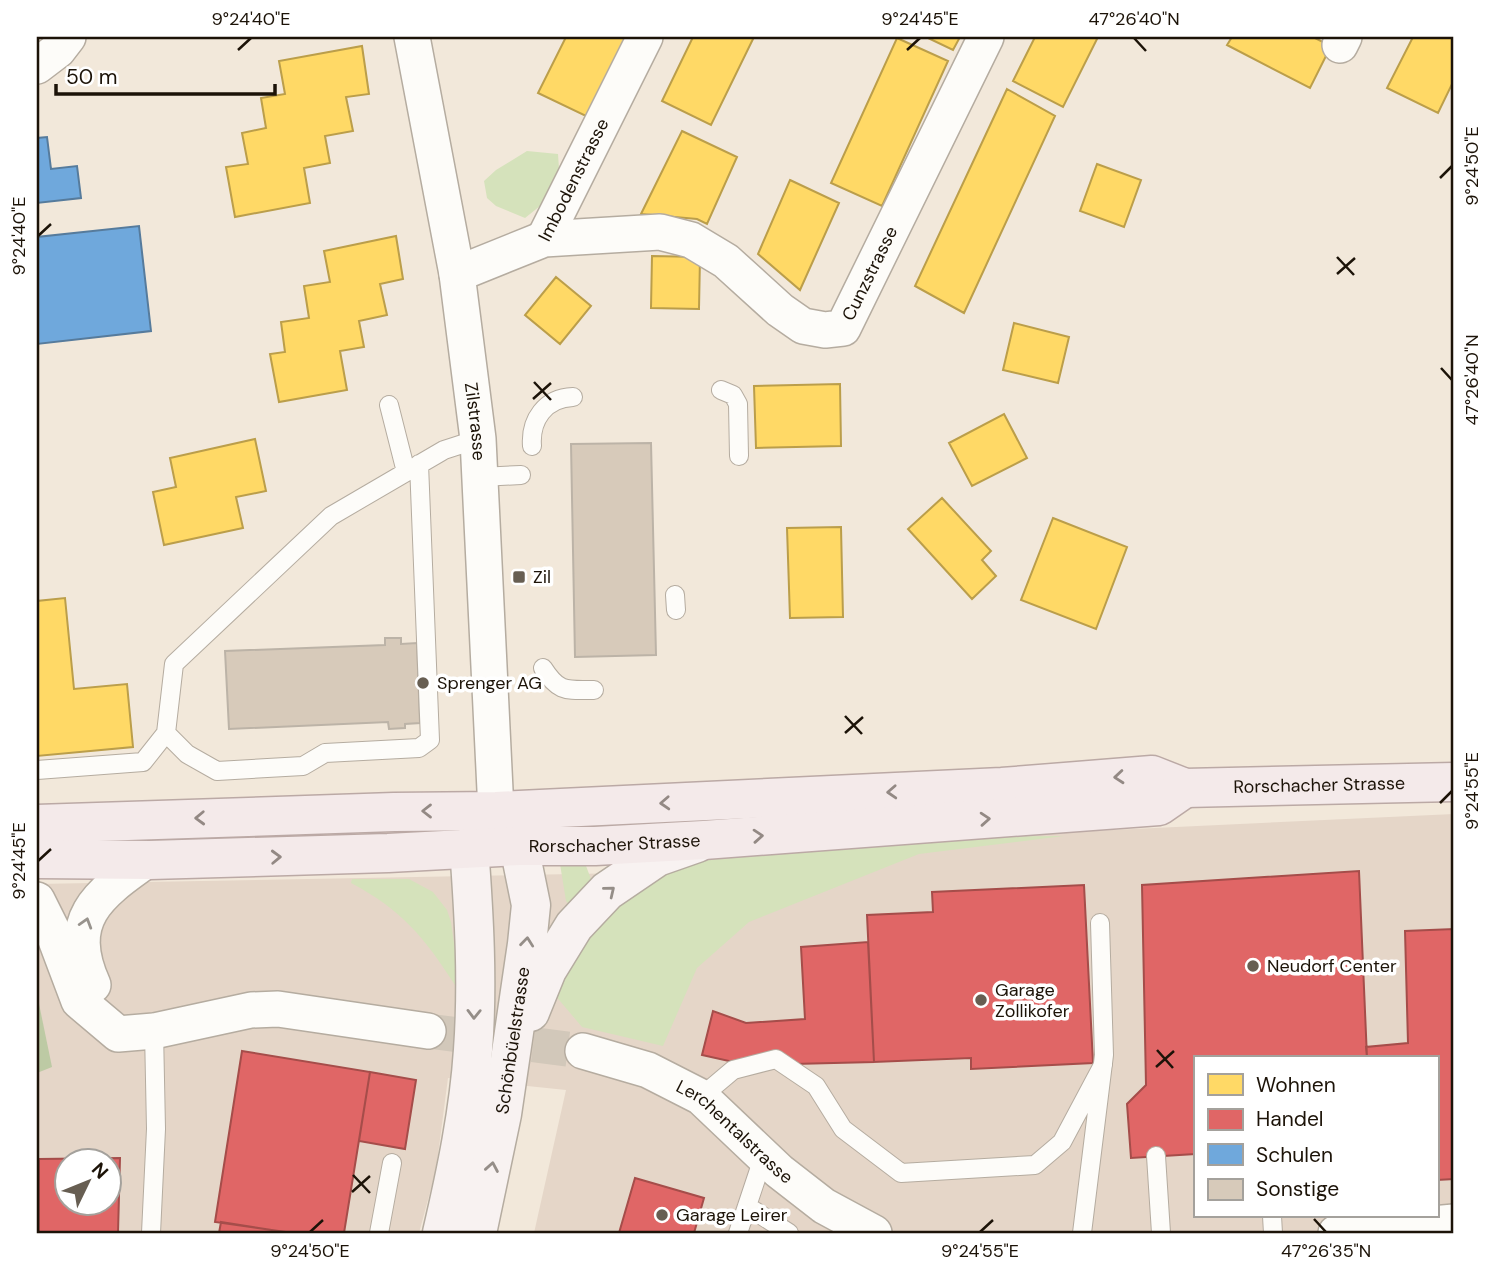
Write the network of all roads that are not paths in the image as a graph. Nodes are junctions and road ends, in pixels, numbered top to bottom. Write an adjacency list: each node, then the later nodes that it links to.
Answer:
1 (68, 37): 5 (street)
2 (412, 37): 7 (street, Zilstrasse)
3 (645, 37): 6 (street, Imbodenstrasse)
4 (986, 37): 6 (street, Cunzstrasse)
5 (37, 66)
6 (544, 239): 7 (street, Imbodenstrasse)
7 (457, 274): 11 (street, Zilstrasse)
8 (720, 390): 13 (lane)
9 (573, 397): 12 (lane)
10 (389, 405): 14 (lane)
11 (478, 439): 14 (lane); 16 (street, Zilstrasse)
12 (532, 446)
13 (739, 456)
14 (413, 468): 19 (lane); 19 (lane)
15 (521, 475): 16 (lane)
16 (480, 477): 23 (street, Zilstrasse)
17 (543, 668): 18 (lane)
18 (594, 690)
19 (166, 733): 20 (lane)
20 (37, 770)
21 (1454, 782): 22 (main road, Rorschacher Strasse)
22 (1185, 788): 23 (main road, Rorschacher Strasse, one-way to 23); 25 (main road, Rorschacher Strasse, one-way to 22)
23 (496, 811): 24 (main road, Rorschacher Strasse, one-way to 24); 26 (main road); 27 (main road)
24 (37, 824)
25 (704, 840): 26 (main road, Rorschacher Strasse); 35 (main road, one-way to 25)
26 (519, 846): 27 (main road, Rorschacher Strasse); 35 (main road, Schönbüelstrasse, one-way to 26)
27 (469, 848): 29 (main road, Rorschacher Strasse, one-way to 27); 46 (main road, Schönbüelstrasse, one-way to 46)
28 (37, 859): 29 (main road, Rorschacher Strasse)
29 (147, 860): 32 (street, one-way to 29)
30 (37, 900): 32 (street)
31 (1100, 923): 36 (lane)
32 (154, 1031): 33 (street); 44 (lane)
33 (428, 1031)
34 (583, 1051): 37 (street, Lerchentalstrasse)
35 (512, 1052): 47 (main road, Schönbüelstrasse, one-way to 35)
36 (1103, 1065): 37 (lane); 51 (lane)
37 (701, 1097): 39 (street, Lerchentalstrasse)
38 (1156, 1156): 52 (lane)
39 (763, 1158): 41 (lane); 50 (street, Lerchentalstrasse)
40 (392, 1163): 45 (lane)
41 (747, 1206): 48 (lane); 49 (lane)
42 (1454, 1222): 43 (street)
43 (1342, 1227)
44 (151, 1233)
45 (379, 1233)
46 (442, 1233)
47 (477, 1233)
48 (738, 1233)
49 (789, 1233)
50 (874, 1233)
51 (1082, 1233)
52 (1161, 1233)

